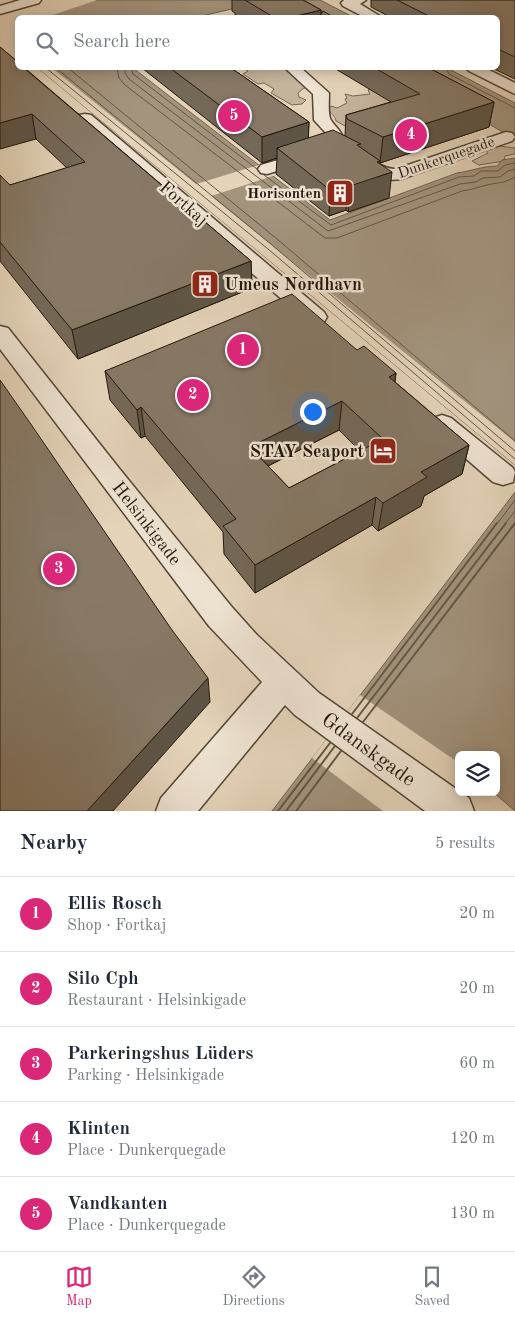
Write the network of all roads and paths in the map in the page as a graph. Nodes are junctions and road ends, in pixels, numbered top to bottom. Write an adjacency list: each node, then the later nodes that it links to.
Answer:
1 (34, 0): 3 (street)
2 (359, 0): 4 (street)
3 (0, 10)
4 (371, 15)
5 (295, 70): 10 (street)
6 (479, 70): 7 (street)
7 (512, 84)
8 (73, 109): 12 (street, Fortkaj)
9 (506, 137): 10 (street, Dunkerquegade)
10 (334, 147): 11 (street)
11 (267, 169)
12 (328, 328)
13 (0, 332): 16 (street, Helsinkigade)
14 (427, 411): 15 (street)
15 (503, 475)
16 (295, 693): 17 (street); 18 (street, Gdanskgade)
17 (174, 811)
18 (456, 811)

